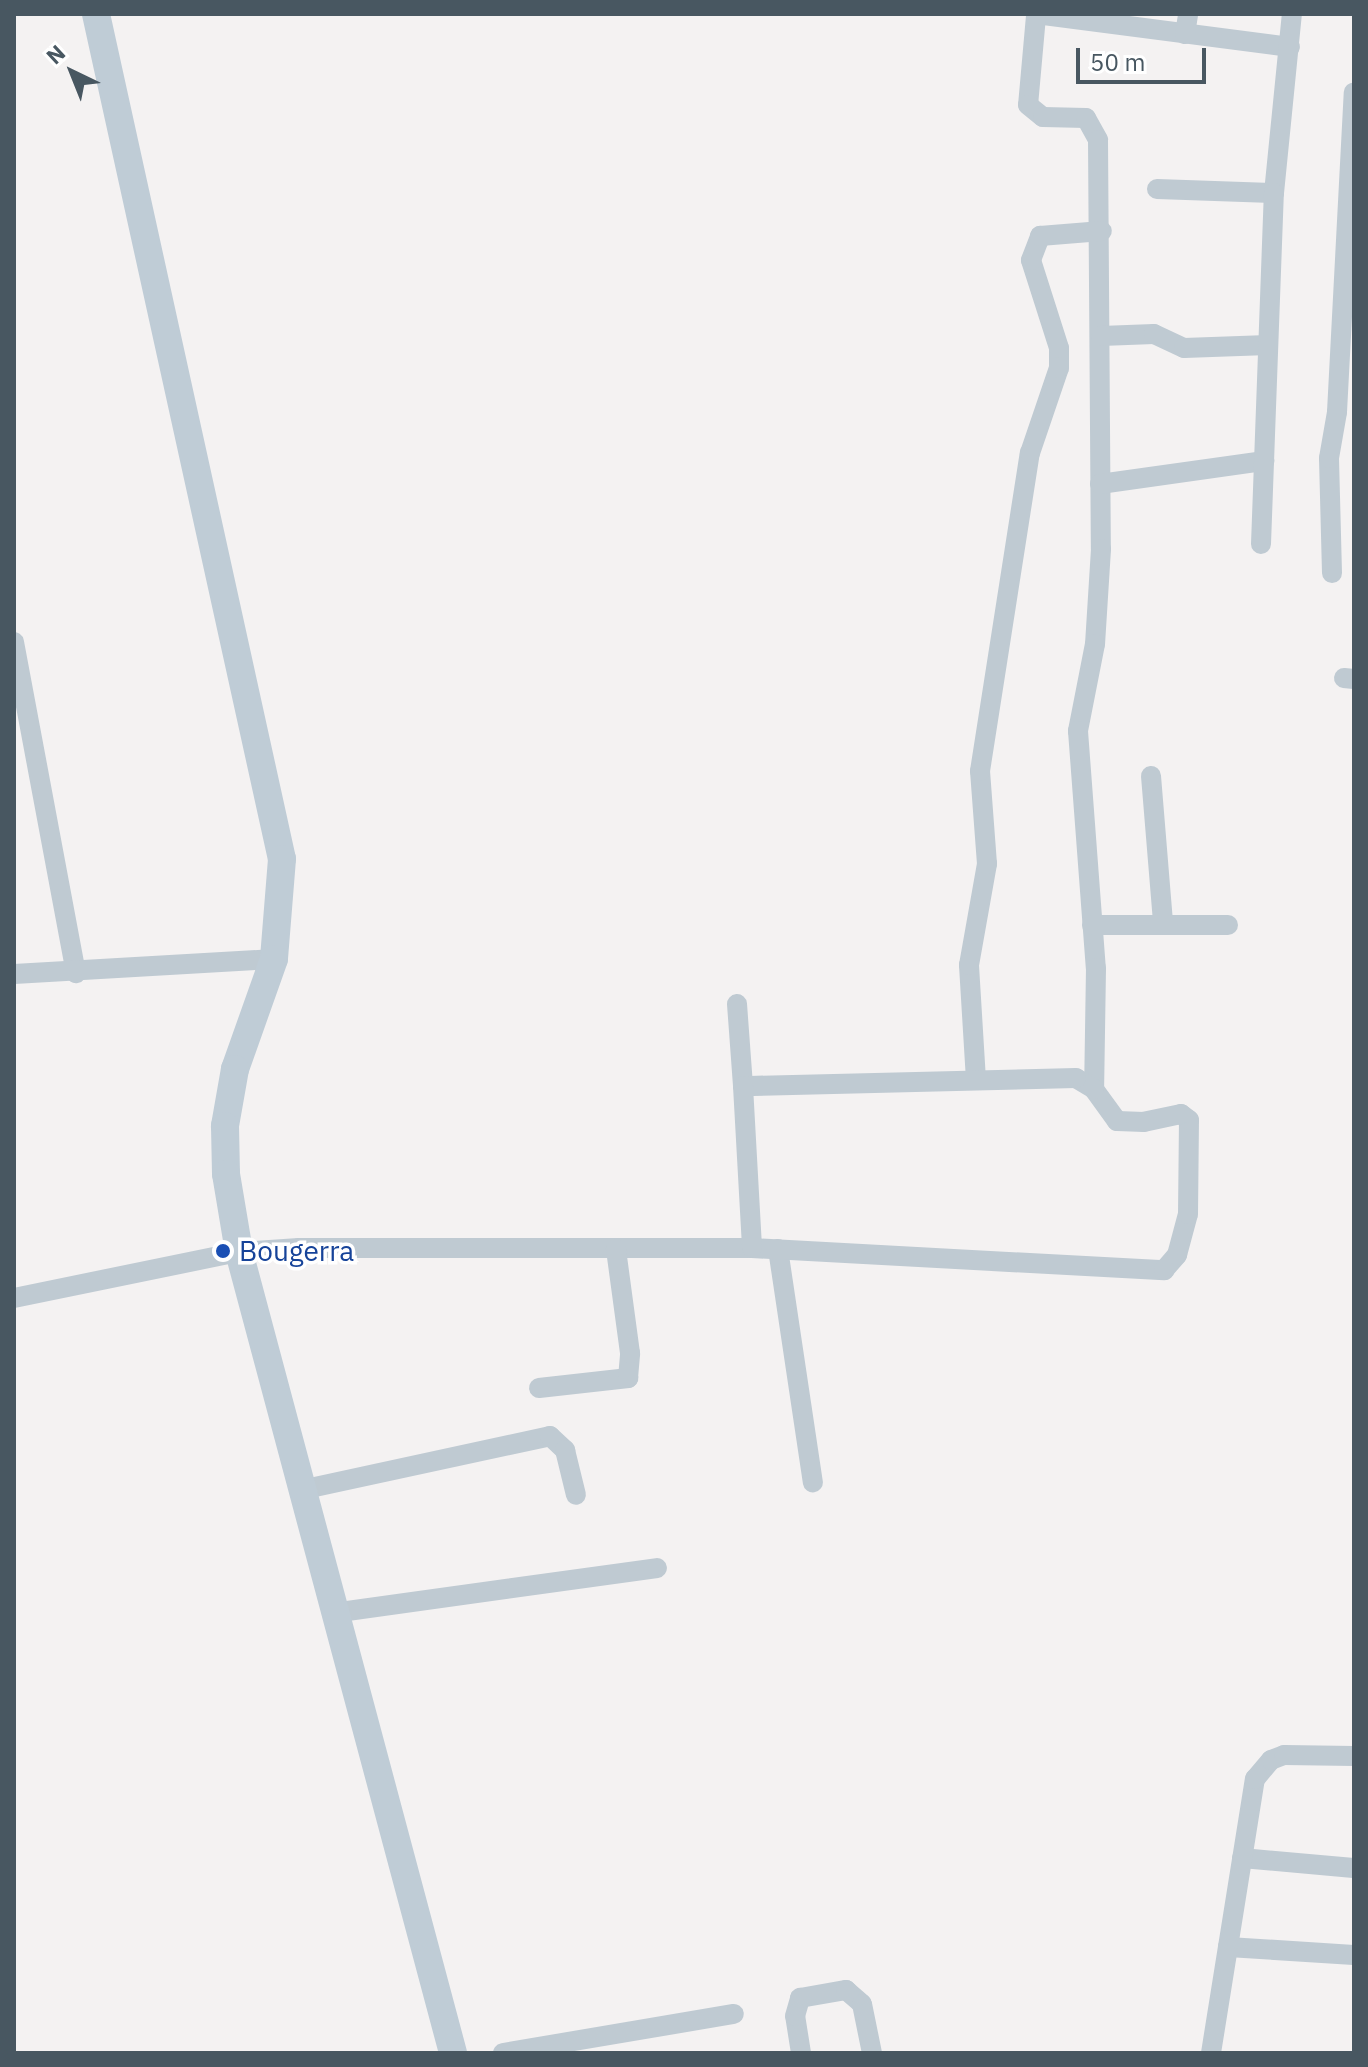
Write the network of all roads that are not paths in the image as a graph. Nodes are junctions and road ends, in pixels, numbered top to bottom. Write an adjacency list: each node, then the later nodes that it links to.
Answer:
1 (96, 14): 21 (main road)
2 (1292, 14): 5 (street)
3 (1036, 15): 4 (street); 9 (street)
4 (1186, 24): 5 (street)
5 (1290, 47): 8 (street)
6 (1354, 92): 15 (street)
7 (1157, 189): 8 (street)
8 (1274, 193): 11 (street)
9 (1102, 231): 10 (street); 25 (street)
10 (1101, 336): 11 (street); 13 (street)
11 (1268, 345): 12 (street)
12 (1264, 461): 13 (street); 14 (street)
13 (1100, 484): 19 (street)
14 (1261, 544)
15 (1332, 573)
16 (14, 642): 22 (street)
17 (1151, 776): 18 (street)
18 (1163, 923): 19 (street); 20 (street)
19 (1092, 925): 27 (street)
20 (1228, 925)
21 (274, 959): 22 (street); 31 (main road)
22 (76, 973): 23 (street)
23 (14, 974)
24 (737, 1004): 26 (street)
25 (976, 1080): 26 (street); 27 (street)
26 (743, 1086): 28 (street)
27 (1094, 1089): 30 (street)
28 (752, 1248): 29 (street); 30 (street)
29 (616, 1249): 31 (street); 33 (street)
30 (778, 1249): 34 (street)
31 (239, 1252): 32 (street); 35 (main road)
32 (14, 1298)
33 (539, 1388)
34 (813, 1482)
35 (301, 1490): 36 (street); 38 (main road)
36 (576, 1495)
37 (657, 1568): 38 (street)
38 (333, 1613): 45 (main road)
39 (1354, 1756): 40 (street)
40 (1242, 1858): 41 (street); 42 (street)
41 (1354, 1868)
42 (1228, 1947): 43 (street); 49 (street)
43 (1354, 1955)
44 (734, 2014): 46 (street)
45 (453, 2053)
46 (503, 2053)
47 (801, 2053): 48 (street)
48 (872, 2053)
49 (1211, 2053)

